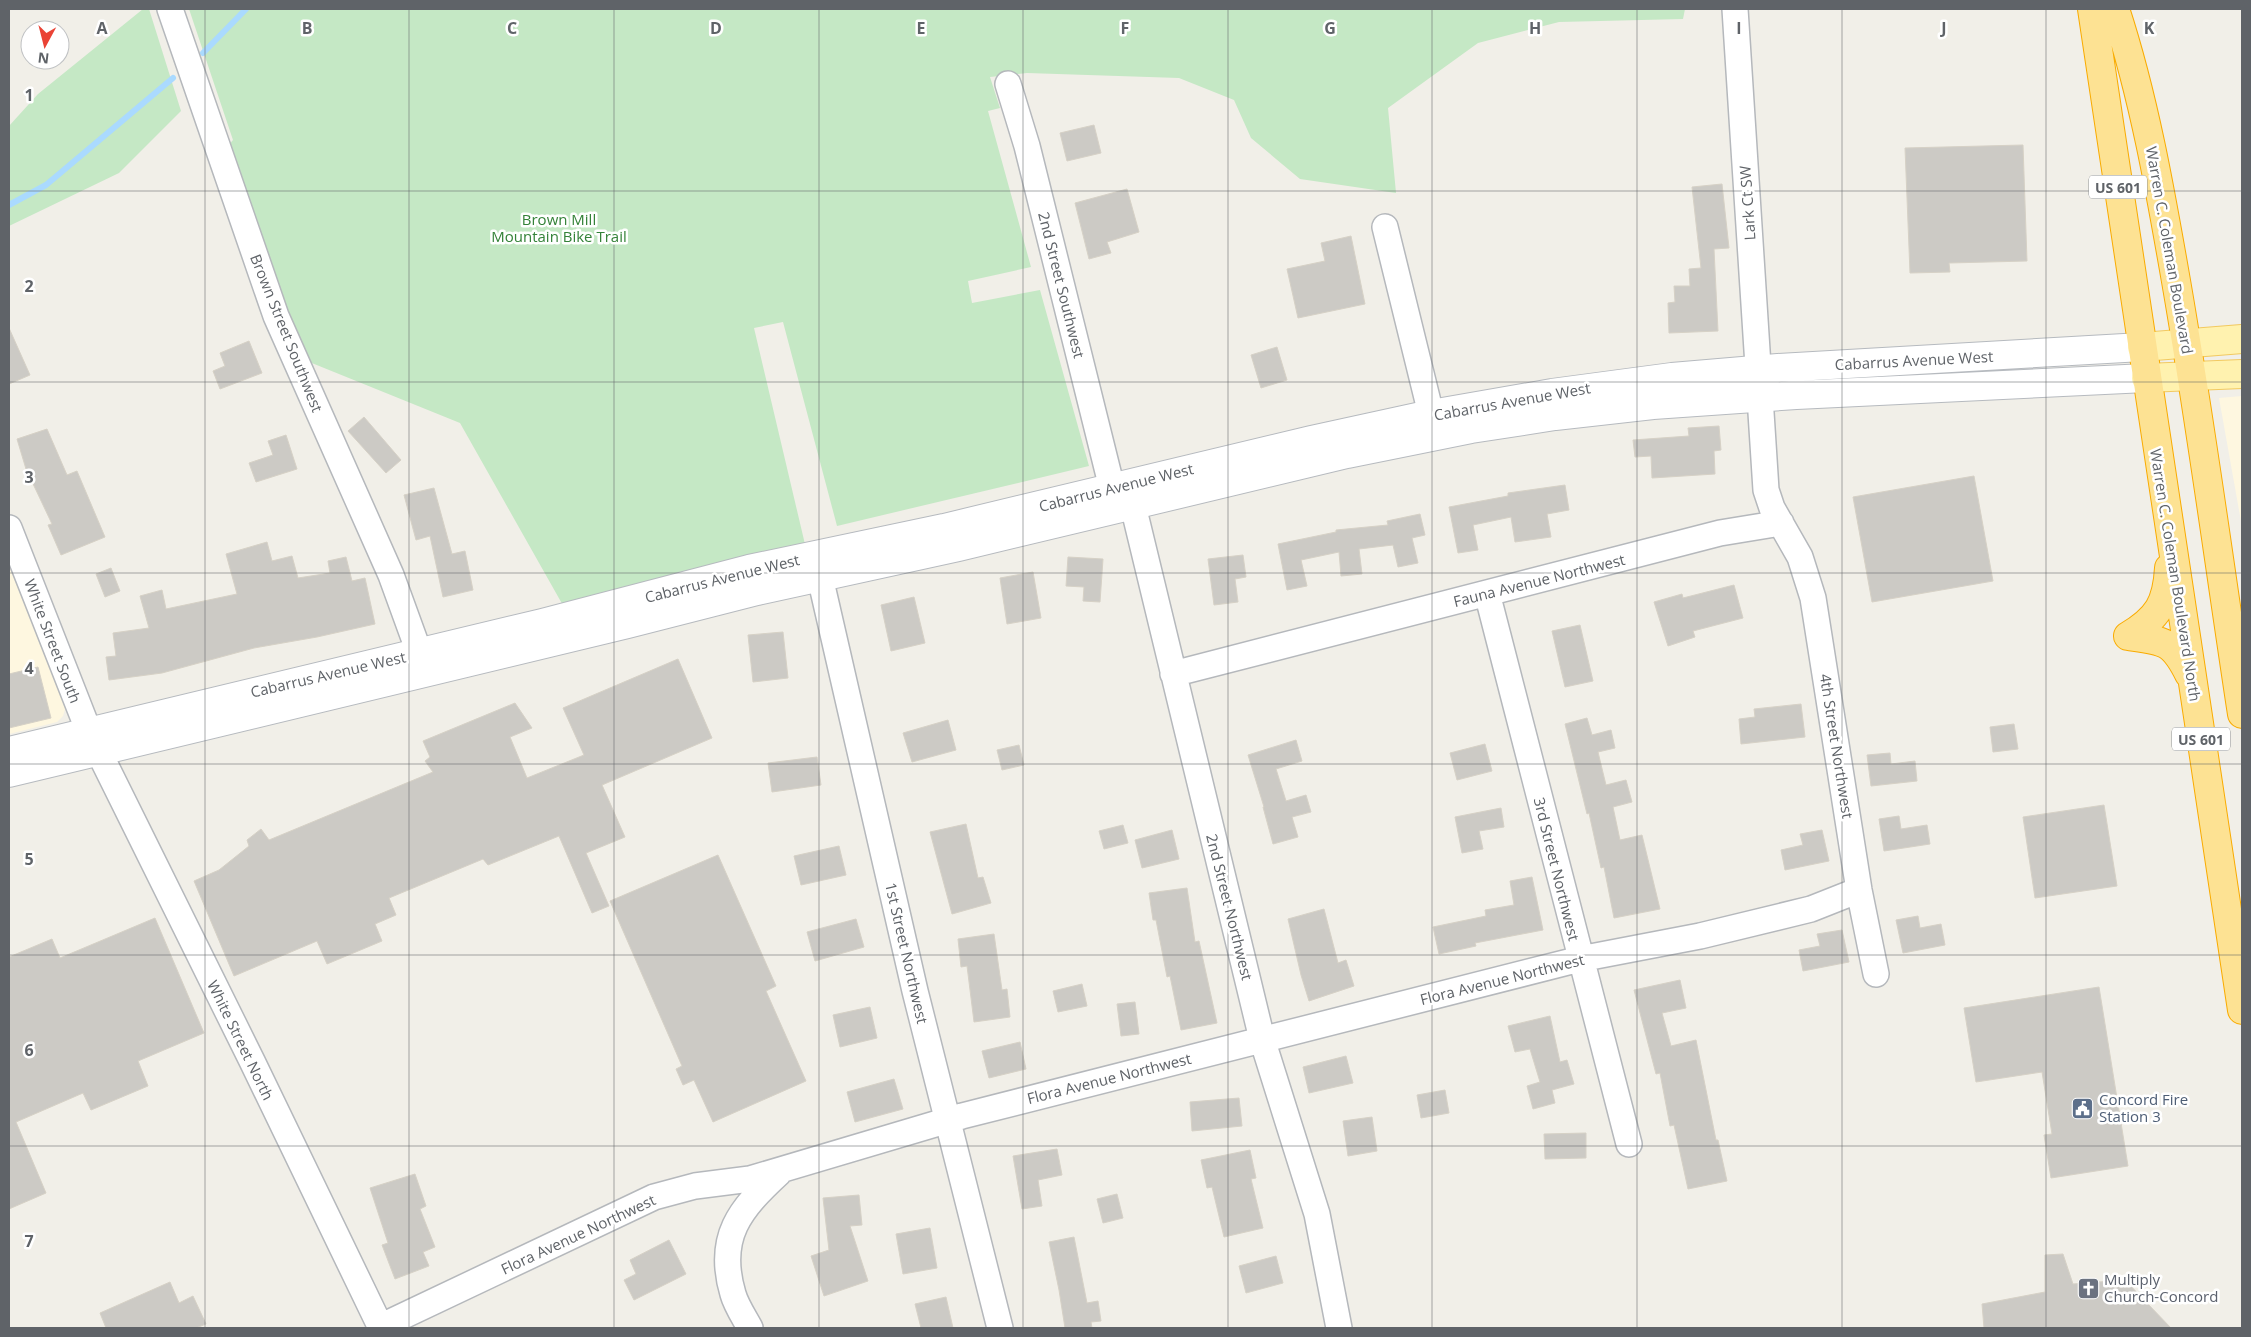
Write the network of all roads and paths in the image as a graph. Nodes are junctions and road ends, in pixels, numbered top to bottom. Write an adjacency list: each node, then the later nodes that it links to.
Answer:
1 (170, 9): 23 (street, Brown Street Southwest)
2 (1735, 9): 10 (street, Lark Ct SW)
3 (2092, 9): 9 (highway, US 601)
4 (2115, 9): 8 (highway, Warren C. Coleman Boulevard / US 601)
5 (1008, 84): 17 (street, 2nd Street Southwest)
6 (1386, 227): 15 (street)
7 (2242, 340): 8 (main road, Cabarrus Avenue West)
8 (2187, 344): 9 (main road, Cabarrus Avenue West); 12 (highway, Warren C. Coleman Boulevard / US 601)
9 (2142, 347): 10 (main road, Cabarrus Avenue West); 13 (highway, US 601)
10 (1759, 369): 14 (street, Lark Ct SW); 15 (main road, Cabarrus Avenue West)
11 (2242, 374): 12 (main road, Cabarrus Avenue West)
12 (2192, 376): 13 (main road, Cabarrus Avenue West); 26 (highway, US 601)
13 (2146, 378): 14 (main road, Cabarrus Avenue West); 20 (highway, Warren C. Coleman Boulevard North / US 601)
14 (1761, 398): 16 (main road, Cabarrus Avenue West); 18 (street)
15 (1432, 414): 16 (street); 17 (main road, Cabarrus Avenue West)
16 (1347, 454): 17 (main road, Cabarrus Avenue West)
17 (1124, 492): 21 (main road, Cabarrus Avenue West); 23 (main road, Cabarrus Avenue West); 24 (street, 2nd Street Northwest)
18 (1781, 523): 22 (street, Fauna Avenue Northwest); 30 (street, 4th Street Northwest)
19 (9, 528): 27 (street, White Street South)
20 (2170, 534): 25 (highway, Warren C. Coleman Boulevard North / US 601); 25 (highway)
21 (820, 577): 27 (main road, Cabarrus Avenue West); 35 (street, 1st Street Northwest)
22 (1487, 593): 24 (street, Fauna Avenue Northwest); 31 (street, 3rd Street Northwest)
23 (419, 652): 27 (main road, Cabarrus Avenue West)
24 (1173, 674): 34 (street, 2nd Street Northwest)
25 (2192, 680): 33 (highway, Warren C. Coleman Boulevard North / US 601)
26 (2242, 714)
27 (94, 742): 28 (main road, Cabarrus Avenue West); 29 (main road, Cabarrus Avenue West); 40 (street, White Street North)
28 (9, 751)
29 (9, 773)
30 (1859, 890): 31 (street, Flora Avenue Northwest); 32 (street, 4th Street Northwest)
31 (1580, 959): 34 (street, Flora Avenue Northwest); 36 (street, 3rd Street Northwest)
32 (1876, 974)
33 (2242, 1010)
34 (1262, 1039): 35 (street, Flora Avenue Northwest); 43 (street, 2nd Street Northwest)
35 (947, 1120): 37 (street, Flora Avenue Northwest); 42 (street, 1st Street Northwest)
36 (1629, 1144)
37 (782, 1169): 38 (street, Flora Avenue Northwest); 39 (street)
38 (734, 1182): 39 (street); 40 (street, Flora Avenue Northwest)
39 (752, 1198): 41 (street)
40 (380, 1327)
41 (750, 1328)
42 (1000, 1328)
43 (1339, 1328)

